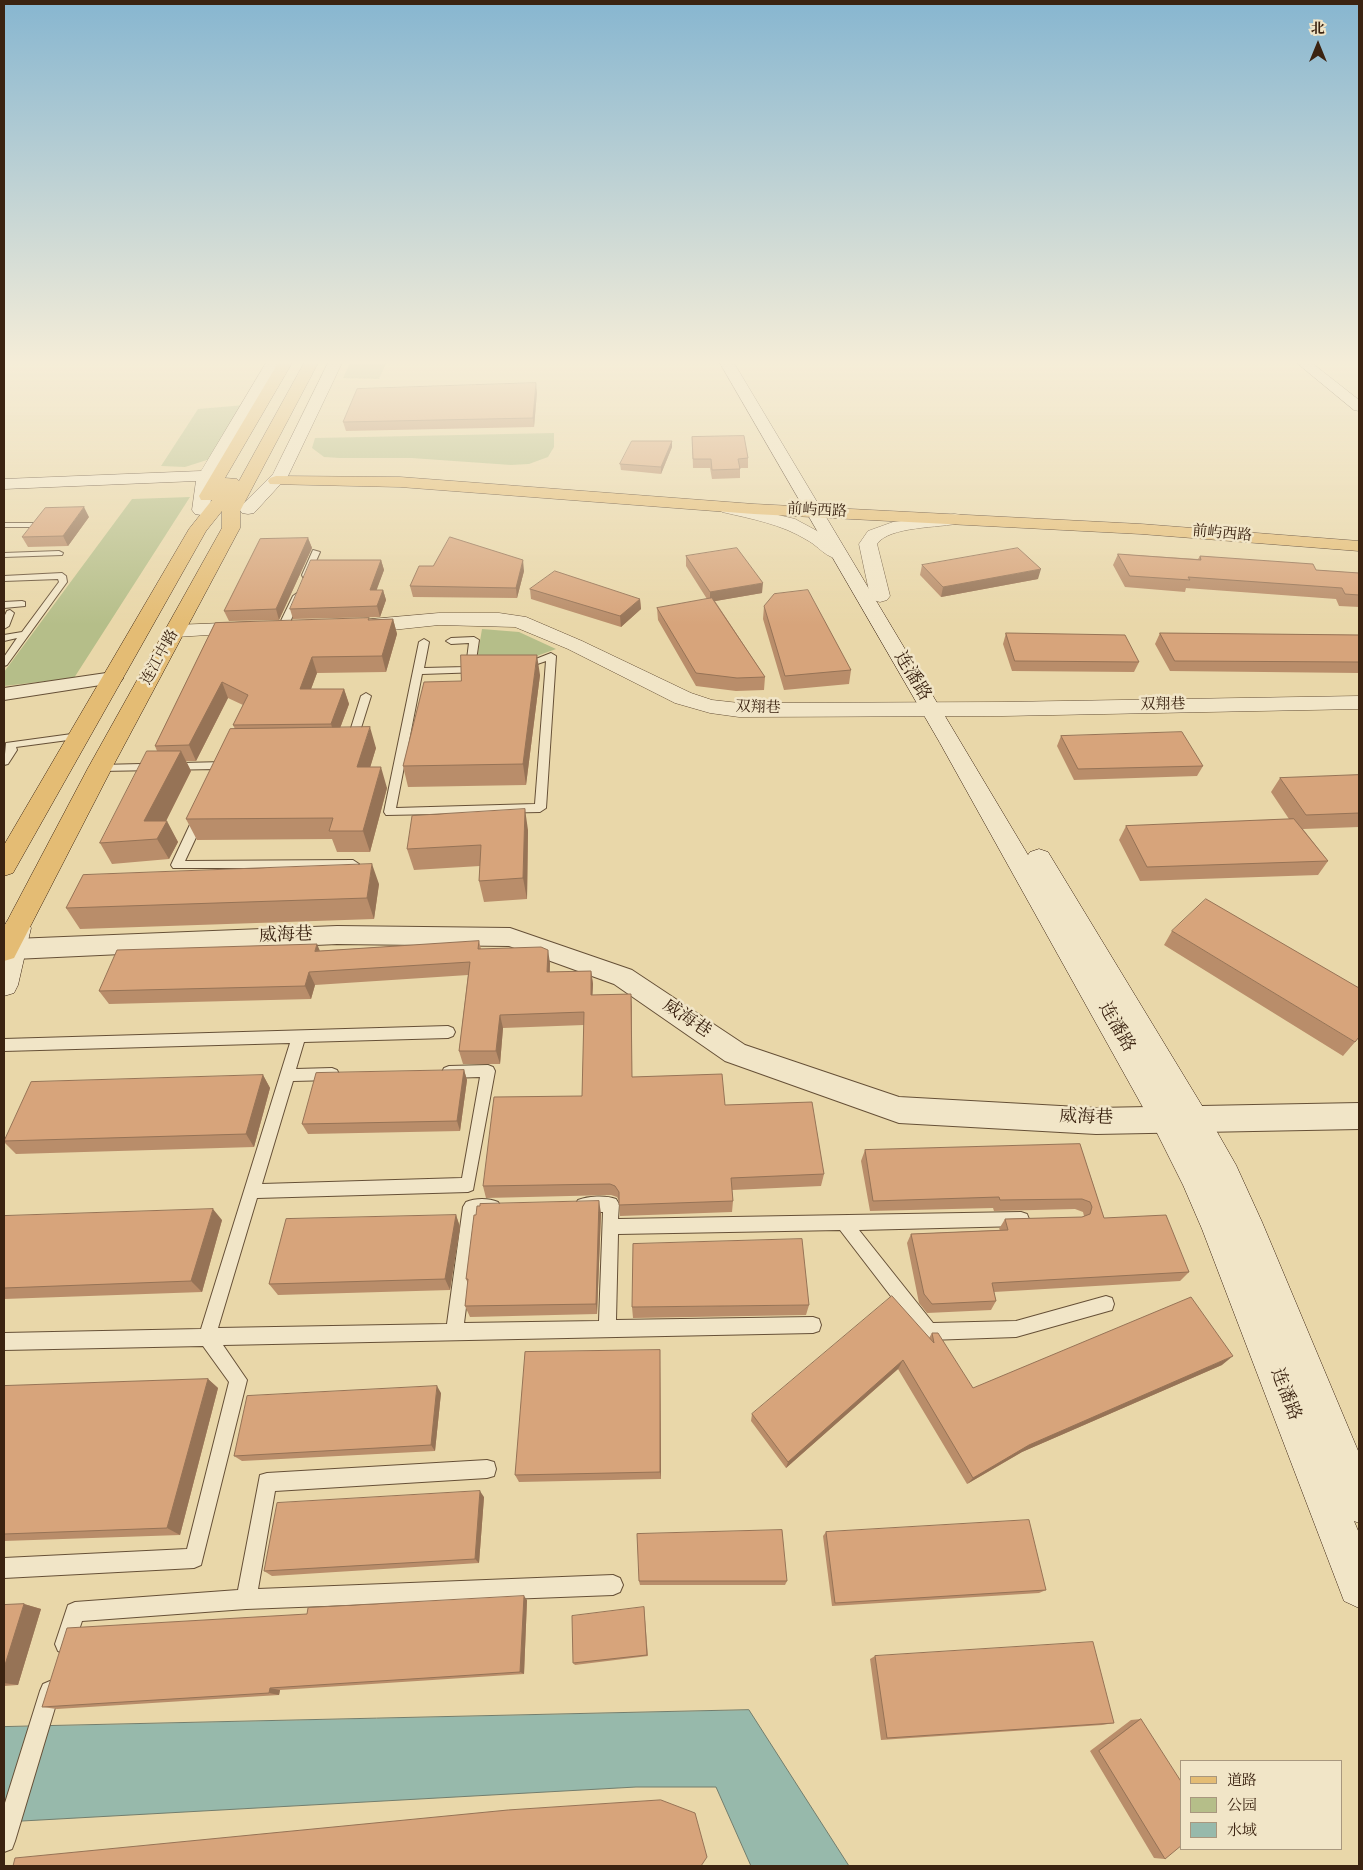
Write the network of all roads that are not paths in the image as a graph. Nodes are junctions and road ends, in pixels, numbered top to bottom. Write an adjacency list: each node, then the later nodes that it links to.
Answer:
1 (225, 450): 11 (main road)
2 (228, 450): 11 (main road)
3 (255, 450): 9 (main road, 连江中路)
4 (258, 450): 9 (main road, 连江中路)
5 (279, 450): 16 (main road)
6 (292, 450): 10 (main road)
7 (782, 450): 14 (main road)
8 (786, 450): 14 (main road)
9 (244, 473): 17 (main road, 连江中路); 21 (main road, 连江中路)
10 (279, 476): 14 (main road, 前屿西路); 15 (main road, 前屿西路); 16 (main road)
11 (207, 482): 12 (main road); 13 (main road); 17 (main road)
12 (4, 484)
13 (4, 494)
14 (818, 507): 15 (main road, 前屿西路); 18 (main road, 前屿西路); 22 (main road, 前屿西路); 26 (main road, 连潘路); 29 (main road, 连潘路)
15 (728, 508): 26 (main road)
16 (248, 509): 21 (main road)
17 (199, 519): 46 (main road, 连江中路)
18 (955, 519): 23 (main road, 前屿西路); 29 (main road)
19 (39, 525): 20 (lane)
20 (4, 526)
21 (231, 528): 36 (main road, 连江中路)
22 (1359, 536)
23 (1359, 546)
24 (316, 552): 35 (lane)
25 (59, 553): 27 (lane)
26 (838, 554): 50 (main road, 连潘路)
27 (4, 555)
28 (4, 578): 37 (lane)
29 (880, 596): 50 (main road, 连潘路)
30 (22, 604): 31 (lane)
31 (4, 605)
32 (10, 613): 34 (lane)
33 (333, 625): 50 (main road, 双翔巷)
34 (4, 626)
35 (293, 626): 36 (main road)
36 (176, 631): 55 (main road, 连江中路)
37 (25, 634): 38 (lane); 41 (lane)
38 (4, 638)
39 (451, 641): 43 (lane)
40 (424, 642): 45 (lane)
41 (4, 663)
42 (510, 669): 45 (lane)
43 (470, 670): 44 (lane); 45 (lane)
44 (490, 670)
45 (419, 671)
46 (113, 678): 47 (street); 51 (main road, 连江中路)
47 (4, 694)
48 (366, 696): 52 (lane)
49 (1359, 703): 50 (main road, 双翔巷)
50 (940, 709): 69 (main road, 连潘路)
51 (79, 736): 53 (lane); 59 (main road, 连江中路)
52 (341, 744)
53 (7, 746): 54 (lane)
54 (4, 762)
55 (100, 768): 56 (lane); 60 (main road, 连江中路)
56 (216, 781)
57 (204, 806): 58 (lane)
58 (352, 864)
59 (4, 867)
60 (12, 942): 61 (main road); 69 (street, 威海巷)
61 (4, 985)
62 (448, 1032): 63 (lane)
63 (299, 1037): 64 (lane); 66 (lane)
64 (4, 1045)
65 (431, 1072): 70 (lane)
66 (288, 1074): 67 (lane); 70 (lane)
67 (345, 1074)
68 (1359, 1116): 69 (street, 威海巷)
69 (1179, 1119): 83 (main road, 连潘路); 86 (main road, 连潘路)
70 (252, 1191): 80 (lane)
71 (565, 1205): 75 (lane)
72 (509, 1206): 79 (lane)
73 (1036, 1219): 74 (lane)
74 (844, 1222): 75 (lane); 76 (lane)
75 (611, 1227): 78 (lane)
76 (1106, 1304)
77 (813, 1325): 78 (lane)
78 (607, 1329): 79 (lane)
79 (454, 1332): 80 (lane)
80 (207, 1337): 81 (lane); 84 (lane)
81 (4, 1341)
82 (487, 1469): 87 (lane)
83 (1359, 1502)
84 (4, 1568)
85 (613, 1585): 87 (lane)
86 (1359, 1586)
87 (246, 1599): 88 (lane)
88 (4, 1841)

